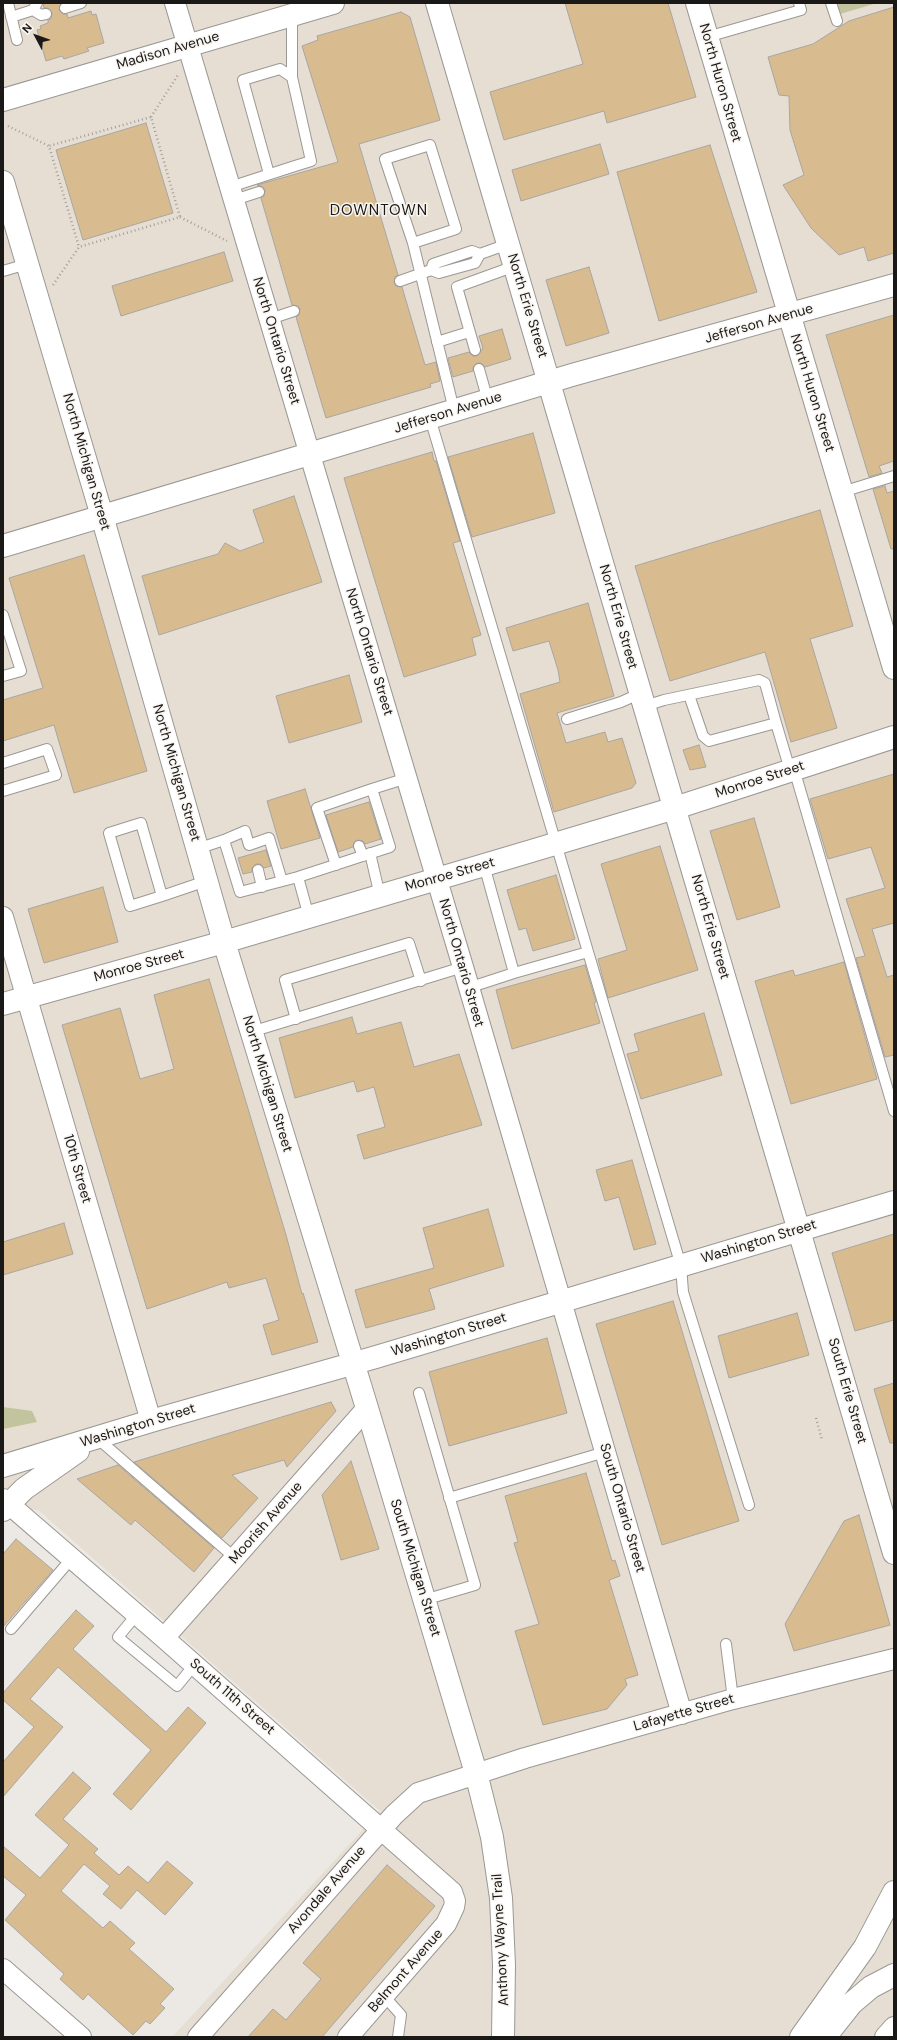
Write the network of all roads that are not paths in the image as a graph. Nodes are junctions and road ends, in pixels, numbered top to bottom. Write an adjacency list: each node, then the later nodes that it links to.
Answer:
1 (8, 3): 13 (lane)
2 (81, 3): 10 (lane)
3 (175, 3): 17 (street, North Ontario Street)
4 (333, 3): 12 (main road, Madison Avenue)
5 (436, 3): 25 (main road, North Erie Street)
6 (697, 3): 15 (main road, North Huron Street)
7 (799, 3): 15 (lane)
8 (831, 3): 14 (lane)
9 (35, 6): 11 (lane); 13 (lane)
10 (65, 8)
11 (46, 14)
12 (292, 14): 17 (main road, Madison Avenue); 18 (lane)
13 (11, 17): 16 (lane)
14 (837, 21)
15 (707, 38): 33 (main road, North Huron Street)
16 (16, 40)
17 (187, 45): 19 (main road, Madison Avenue); 23 (street, North Ontario Street)
18 (292, 77): 20 (lane); 20 (lane)
19 (3, 100)
20 (269, 174): 23 (lane)
21 (3, 182): 26 (main road, North Michigan Street)
22 (259, 192): 23 (lane)
23 (232, 194): 34 (street, North Ontario Street)
24 (413, 243): 24 (lane); 29 (lane)
25 (508, 244): 27 (main road, North Erie Street); 29 (lane)
26 (27, 264): 28 (lane); 46 (main road, North Michigan Street)
27 (515, 266): 35 (lane); 39 (main road, North Erie Street)
28 (3, 271)
29 (420, 274): 30 (lane); 36 (lane)
30 (400, 281)
31 (894, 285): 33 (main road, Jefferson Avenue)
32 (294, 311): 34 (lane)
33 (789, 315): 39 (main road, Jefferson Avenue); 45 (main road, North Huron Street)
34 (270, 319): 43 (street, North Ontario Street)
35 (469, 332): 36 (lane); 37 (lane)
36 (437, 342): 41 (lane)
37 (474, 350)
38 (479, 369): 40 (lane)
39 (549, 382): 40 (main road, Jefferson Avenue); 52 (main road, North Erie Street)
40 (488, 400): 41 (main road, Jefferson Avenue)
41 (454, 410): 42 (main road, Jefferson Avenue)
42 (430, 418): 43 (main road, Jefferson Avenue); 63 (lane)
43 (310, 454): 46 (main road, Jefferson Avenue); 58 (street, North Ontario Street)
44 (894, 476): 45 (lane)
45 (842, 492): 49 (main road, North Huron Street)
46 (102, 516): 47 (main road, Jefferson Avenue); 65 (main road, North Michigan Street)
47 (3, 546)
48 (3, 615): 50 (lane)
49 (894, 668)
50 (3, 676)
51 (689, 695): 52 (lane); 54 (lane); 54 (lane)
52 (643, 700): 53 (lane); 61 (main road, North Erie Street)
53 (567, 719)
54 (776, 723): 57 (lane)
55 (894, 738): 57 (main road, Monroe Street)
56 (3, 763): 60 (lane)
57 (792, 769): 61 (main road, Monroe Street); 89 (lane)
58 (406, 778): 59 (lane); 71 (street, North Ontario Street)
59 (372, 789): 66 (lane); 67 (lane)
60 (3, 791)
61 (675, 808): 63 (main road, Monroe Street); 91 (main road, North Erie Street)
62 (224, 840): 65 (lane); 73 (lane); 74 (lane)
63 (556, 843): 68 (main road, Monroe Street); 80 (lane)
64 (359, 846): 66 (lane)
65 (197, 849): 72 (main road, North Michigan Street)
66 (367, 855): 67 (lane); 76 (lane)
67 (336, 865): 70 (lane)
68 (484, 865): 71 (main road, Monroe Street); 82 (lane)
69 (258, 870): 74 (lane)
70 (298, 877): 73 (lane); 78 (lane)
71 (436, 879): 76 (main road, Monroe Street); 81 (street, North Ontario Street)
72 (206, 881): 75 (lane); 79 (main road, North Michigan Street)
73 (282, 881): 74 (lane)
74 (262, 887)
75 (162, 896): 75 (lane)
76 (380, 896): 78 (main road, Monroe Street)
77 (3, 917): 85 (street, 10th Street)
78 (309, 917): 79 (main road, Monroe Street)
79 (224, 942): 85 (main road, Monroe Street); 88 (main road, North Michigan Street)
80 (588, 952): 82 (lane); 92 (lane)
81 (463, 967): 83 (lane); 84 (street, North Ontario Street)
82 (514, 973): 84 (lane)
83 (421, 980): 87 (lane); 87 (lane)
84 (468, 988): 93 (street, North Ontario Street)
85 (27, 996): 86 (main road, Monroe Street); 97 (street, 10th Street)
86 (3, 1004)
87 (296, 1020): 88 (lane)
88 (251, 1032): 94 (main road, North Michigan Street)
89 (894, 1111)
90 (894, 1202): 91 (main road, Washington Street)
91 (800, 1230): 92 (main road, Washington Street); 104 (main road, South Erie Street)
92 (681, 1266): 93 (main road, Washington Street); 103 (lane)
93 (561, 1302): 94 (main road, Washington Street); 99 (street, South Ontario Street)
94 (352, 1364): 96 (main road, South Michigan Street); 97 (main road, Washington Street)
95 (419, 1393): 101 (lane)
96 (367, 1408): 106 (street, Moorish Avenue); 107 (main road, South Michigan Street)
97 (152, 1421): 98 (main road, Washington Street)
98 (97, 1438): 100 (main road, Washington Street); 102 (main road); 106 (lane)
99 (605, 1452): 101 (lane); 115 (street, South Ontario Street)
100 (3, 1466)
101 (449, 1498): 107 (lane)
102 (5, 1504): 105 (street, South 11th Street)
103 (749, 1505)
104 (894, 1553)
105 (72, 1558): 108 (street, South 11th Street); 109 (lane)
106 (235, 1558): 110 (street, Moorish Avenue)
107 (424, 1600): 116 (main road, South Michigan Street)
108 (137, 1614): 110 (street, South 11th Street); 113 (lane)
109 (11, 1629)
110 (164, 1638): 113 (street, South 11th Street)
111 (726, 1644): 114 (lane)
112 (894, 1659): 114 (street, Lafayette Street)
113 (195, 1664): 117 (street, South 11th Street)
114 (734, 1699): 115 (street, Lafayette Street)
115 (682, 1714): 116 (street, Lafayette Street)
116 (476, 1773): 117 (street, Avondale Avenue); 128 (main road, Anthony Wayne Trail)
117 (382, 1828): 119 (street, South 11th Street); 125 (street, Avondale Avenue)
118 (894, 1892): 129 (main road)
119 (455, 1901): 122 (street, Belmont Avenue)
120 (3, 1969): 124 (street)
121 (894, 1975): 130 (main road)
122 (384, 1996): 126 (street, Belmont Avenue); 127 (lane)
123 (894, 2027): 131 (street)
124 (81, 2037)
125 (198, 2037)
126 (348, 2037)
127 (398, 2037)
128 (503, 2037)
129 (801, 2037)
130 (825, 2037)
131 (885, 2037)

